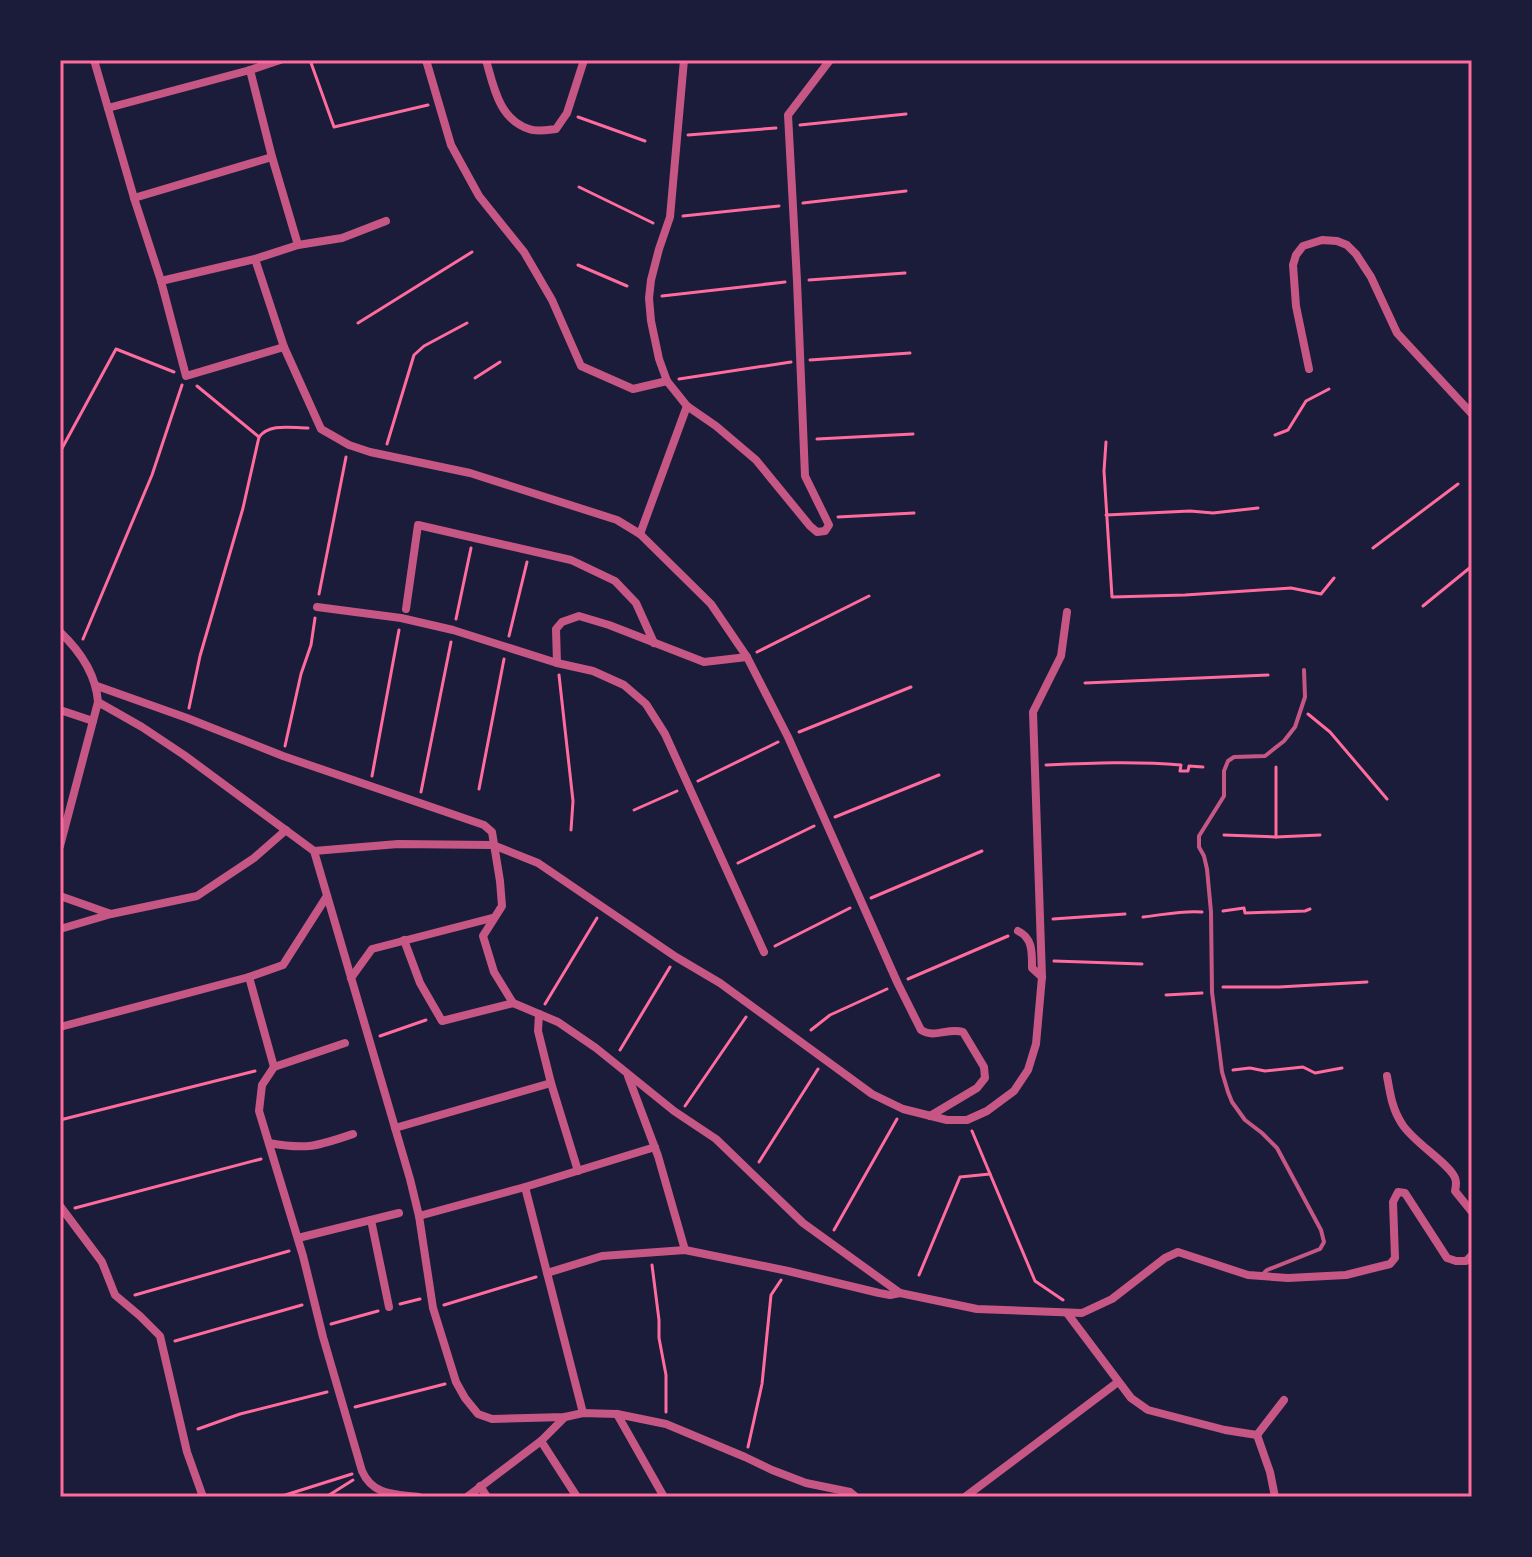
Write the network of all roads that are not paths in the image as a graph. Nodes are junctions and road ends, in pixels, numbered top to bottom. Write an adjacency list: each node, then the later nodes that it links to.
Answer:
1 (94, 60): 9 (street)
2 (280, 60): 8 (street)
3 (426, 60): 18 (street)
4 (486, 60): 5 (street)
5 (584, 60)
6 (684, 60): 18 (street)
7 (830, 60): 19 (street)
8 (250, 70): 9 (street); 10 (street)
9 (108, 108): 11 (street)
10 (272, 157): 11 (street); 13 (street)
11 (134, 198): 15 (street)
12 (386, 221): 13 (street)
13 (298, 245): 14 (street)
14 (255, 259): 15 (street); 16 (street)
15 (161, 281): 16 (street)
16 (284, 347): 21 (street)
17 (1309, 369): 20 (street)
18 (667, 381): 19 (street)
19 (687, 406): 21 (street)
20 (1472, 414)
21 (640, 534): 27 (street)
22 (317, 607): 28 (street)
23 (406, 609): 26 (street)
24 (1067, 612): 47 (street)
25 (60, 632): 30 (street)
26 (654, 643): 27 (street); 28 (street)
27 (747, 657): 57 (street)
28 (557, 663): 45 (street)
29 (1304, 670): 73 (lane)
30 (97, 686): 31 (street); 35 (street)
31 (98, 702): 33 (street); 34 (street)
32 (60, 710): 33 (street)
33 (93, 721): 36 (street)
34 (286, 830): 37 (street); 40 (street)
35 (493, 845): 37 (street); 41 (street); 57 (street)
36 (60, 846)
37 (314, 851): 39 (street)
38 (60, 896): 40 (street)
39 (327, 896): 46 (street); 48 (street)
40 (111, 914): 42 (street)
41 (492, 918): 44 (street); 49 (street)
42 (60, 929)
43 (1018, 931): 47 (street)
44 (404, 940): 48 (street); 49 (street)
45 (764, 952)
46 (249, 977): 51 (street); 53 (street)
47 (1042, 977): 57 (street)
48 (351, 978): 58 (street)
49 (513, 1003): 50 (street)
50 (539, 1014): 54 (street); 56 (street)
51 (60, 1027)
52 (345, 1043): 53 (street)
53 (274, 1067): 60 (street)
54 (628, 1075): 61 (street); 74 (street)
55 (1387, 1076): 65 (street)
56 (551, 1083): 58 (street); 62 (street)
57 (930, 1116)
58 (395, 1128): 67 (street)
59 (353, 1134): 60 (street)
60 (269, 1143): 69 (street)
61 (655, 1147): 62 (street); 70 (street)
62 (578, 1171): 63 (street)
63 (525, 1187): 67 (street); 72 (street)
64 (62, 1208): 85 (street)
65 (1472, 1212)
66 (399, 1213): 68 (street)
67 (419, 1216): 81 (street)
68 (371, 1220): 69 (street); 75 (street)
69 (299, 1243): 86 (street)
70 (685, 1250): 72 (street); 74 (street)
71 (1472, 1255): 73 (street)
72 (547, 1273): 79 (street)
73 (1262, 1276): 76 (street)
74 (900, 1293): 76 (street)
75 (389, 1307)
76 (1067, 1308): 77 (street)
77 (1118, 1382): 82 (street); 92 (street)
78 (1284, 1400): 82 (street)
79 (583, 1413): 80 (street); 81 (street)
80 (617, 1414): 90 (street); 91 (street)
81 (565, 1417): 83 (street)
82 (1257, 1435): 93 (street)
83 (541, 1441): 84 (street); 89 (street)
84 (480, 1486): 87 (street); 88 (street)
85 (203, 1497)
86 (419, 1497)
87 (467, 1497)
88 (487, 1497)
89 (577, 1497)
90 (664, 1497)
91 (856, 1497)
92 (965, 1497)
93 (1275, 1497)

